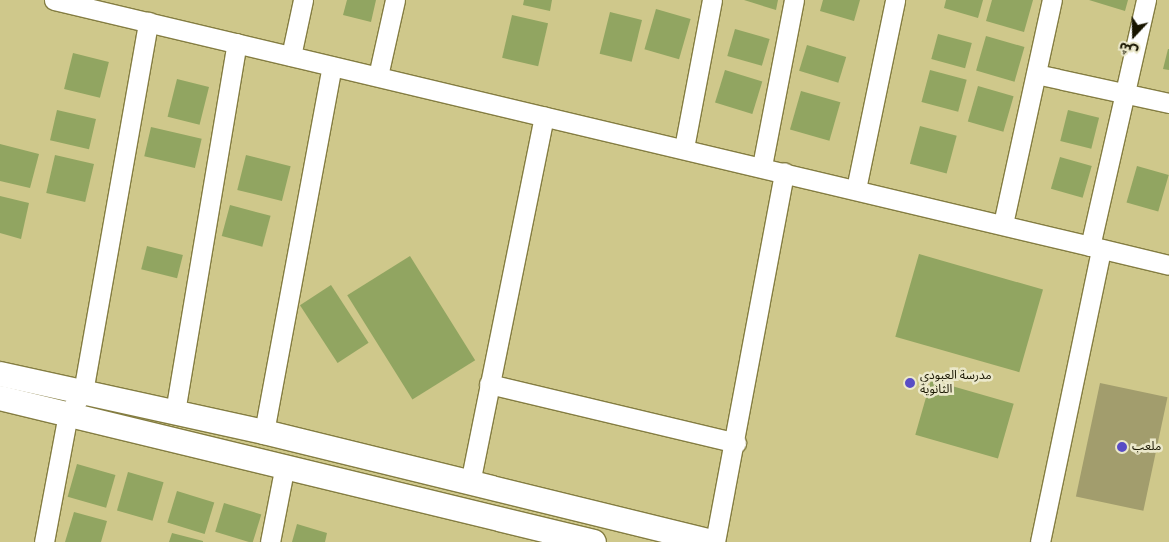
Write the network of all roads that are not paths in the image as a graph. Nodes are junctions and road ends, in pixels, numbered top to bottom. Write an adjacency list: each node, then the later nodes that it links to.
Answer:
1 (54, 0): 9 (street)
2 (303, 0): 11 (street)
3 (395, 0): 14 (street)
4 (712, 0): 18 (street)
5 (794, 0): 19 (street)
6 (896, 0): 21 (street)
7 (1052, 0): 13 (street)
8 (1146, 0): 15 (street)
9 (148, 22): 10 (street); 27 (street)
10 (237, 44): 11 (street); 29 (street)
11 (292, 56): 12 (street)
12 (332, 66): 14 (street); 31 (street)
13 (1036, 74): 15 (street); 22 (street)
14 (378, 76): 17 (street)
15 (1125, 93): 16 (street); 23 (street)
16 (1169, 103)
17 (544, 116): 18 (street); 26 (street)
18 (684, 148): 19 (street)
19 (762, 166): 20 (street)
20 (784, 172): 21 (street); 32 (street)
21 (856, 190): 22 (street)
22 (1003, 224): 23 (street)
23 (1096, 248): 24 (street); 39 (street)
24 (1169, 265)
25 (0, 374): 27 (street)
26 (489, 384): 32 (street); 34 (street)
27 (83, 392): 29 (street); 30 (street)
28 (0, 398): 30 (street)
29 (175, 412): 31 (street)
30 (68, 414): 33 (street); 35 (street)
31 (264, 432): 34 (street)
32 (736, 443): 38 (street)
33 (285, 465): 36 (street); 37 (street)
34 (470, 483): 38 (street)
35 (44, 542)
36 (270, 542)
37 (594, 542)
38 (714, 542)
39 (1040, 542)

